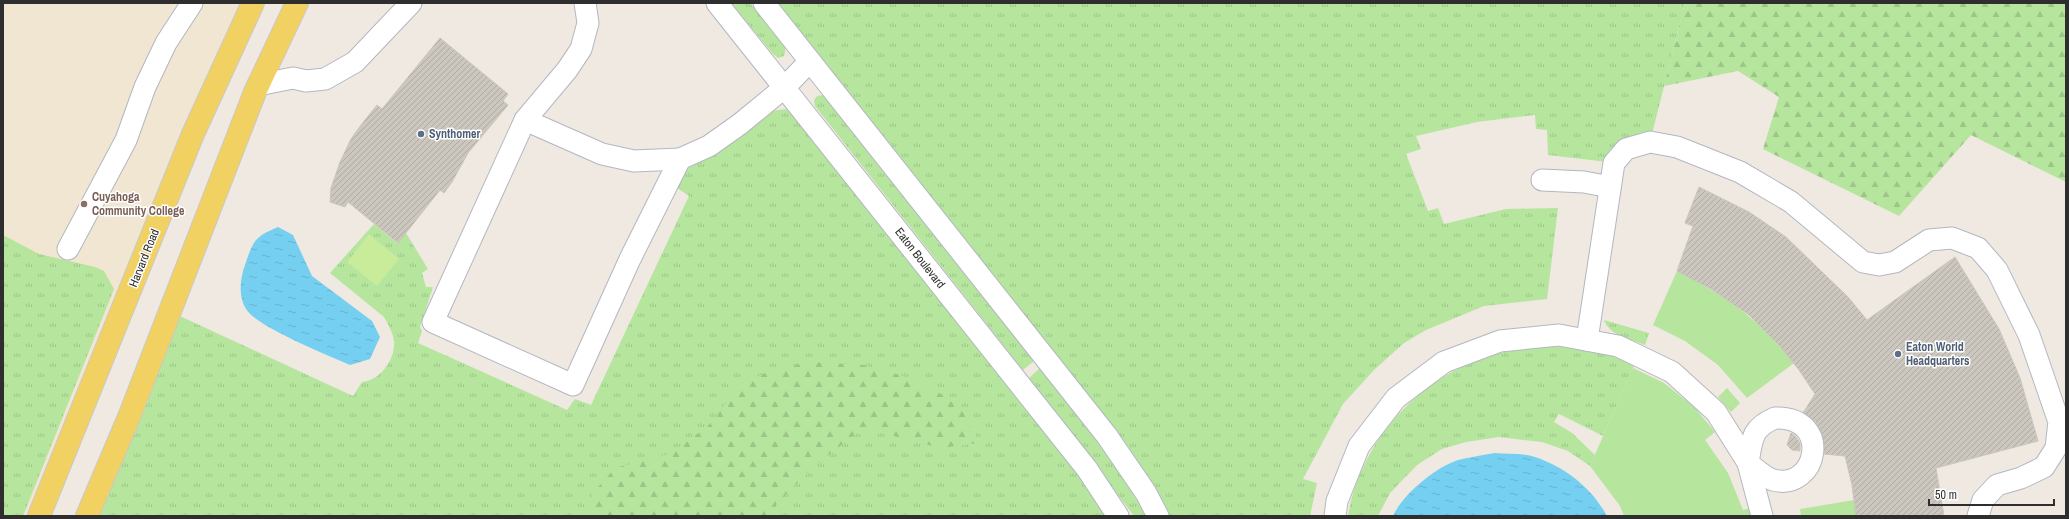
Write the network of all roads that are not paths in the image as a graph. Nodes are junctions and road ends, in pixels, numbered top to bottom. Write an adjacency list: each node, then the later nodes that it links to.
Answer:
1 (192, 3): 17 (street)
2 (253, 3): 19 (main road, Harvard Road)
3 (297, 3): 8 (main road)
4 (411, 3): 10 (street)
5 (585, 3): 13 (street)
6 (717, 3): 12 (street, Eaton Boulevard)
7 (764, 3): 9 (street)
8 (274, 53): 10 (street); 11 (main road)
9 (810, 61): 12 (street); 22 (street)
10 (293, 78): 11 (street)
11 (258, 85): 20 (main road)
12 (785, 87): 14 (street); 21 (street, Eaton Boulevard)
13 (525, 120): 14 (street); 14 (street)
14 (680, 159)
15 (1542, 180): 16 (street)
16 (1610, 187): 18 (street); 25 (street)
17 (68, 249)
18 (1587, 340): 23 (street); 24 (street)
19 (39, 516)
20 (87, 516)
21 (1118, 516)
22 (1158, 516)
23 (1335, 516)
24 (1762, 516)
25 (1978, 516)

